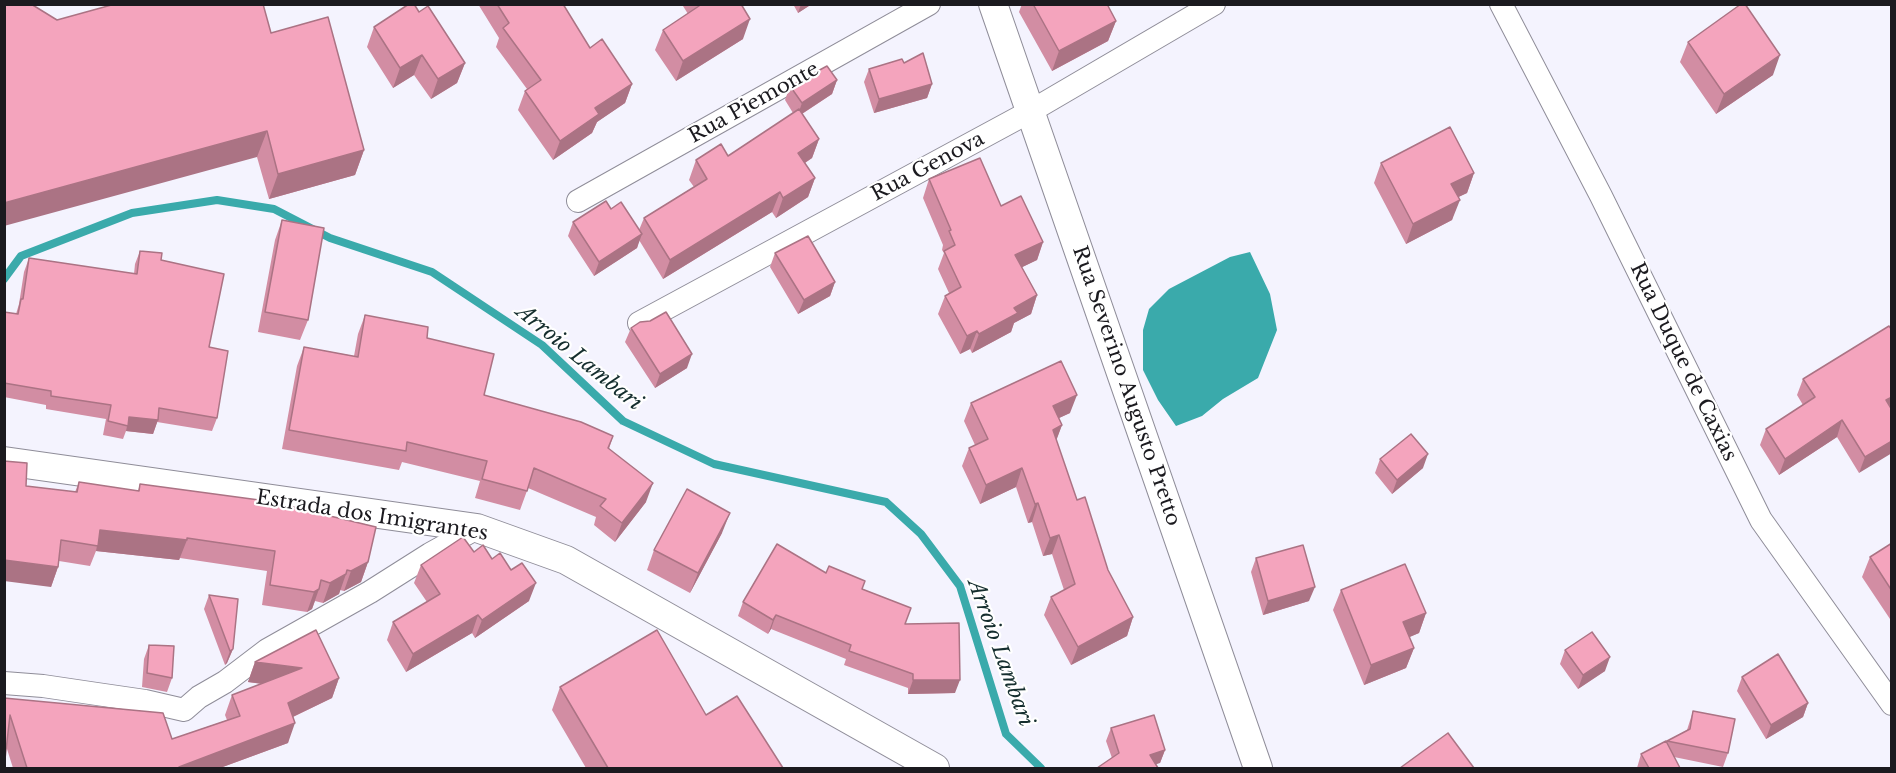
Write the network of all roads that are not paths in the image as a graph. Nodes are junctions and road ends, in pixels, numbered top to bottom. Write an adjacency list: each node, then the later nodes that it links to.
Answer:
1 (929, 4): 6 (street, Rua Piemonte)
2 (993, 4): 5 (street, Rua Severino Augusto Pretto)
3 (1214, 4): 5 (street, Rua Genova)
4 (1501, 4): 11 (street, Rua Duque de Caxias)
5 (1031, 111): 7 (street, Rua Genova); 13 (street, Rua Severino Augusto Pretto)
6 (578, 201)
7 (639, 323)
8 (4, 461): 9 (street, Estrada dos Imigrantes)
9 (477, 528): 10 (street); 12 (street, Estrada dos Imigrantes)
10 (4, 683)
11 (1892, 704)
12 (935, 768)
13 (1258, 768)

